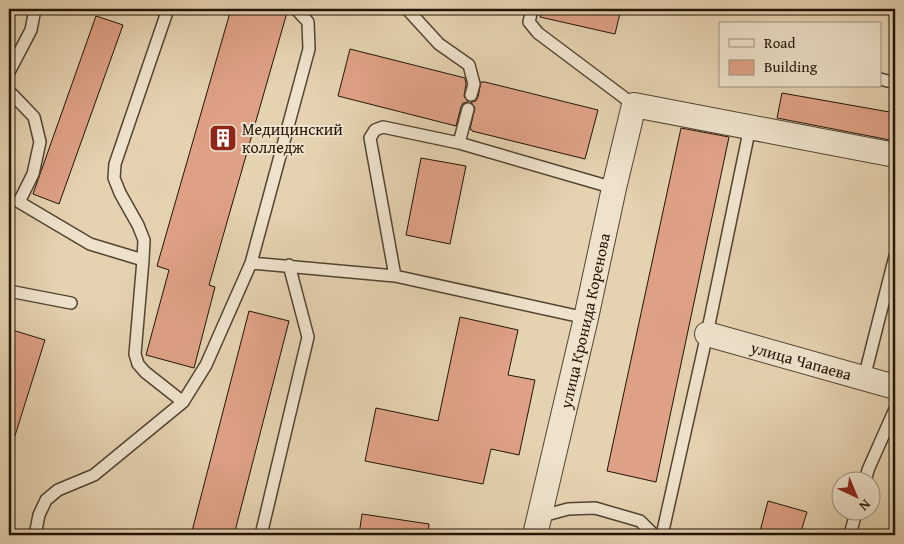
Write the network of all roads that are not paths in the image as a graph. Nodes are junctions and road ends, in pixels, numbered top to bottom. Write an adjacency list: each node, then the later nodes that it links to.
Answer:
1 (35, 9): 6 (lane)
2 (168, 9): 19 (lane)
3 (296, 9): 20 (lane)
4 (407, 9): 10 (lane)
5 (532, 9): 11 (lane)
6 (9, 72)
7 (882, 80): 8 (lane)
8 (895, 83)
9 (9, 91): 17 (lane)
10 (471, 95)
11 (634, 105): 13 (street); 16 (street, улица Кронида Коренова)
12 (468, 109): 14 (lane)
13 (750, 127): 15 (street); 26 (lane)
14 (459, 143): 16 (lane); 22 (lane)
15 (895, 155)
16 (614, 188): 25 (street, улица Кронида Коренова)
17 (14, 202): 19 (lane)
18 (895, 256): 27 (lane)
19 (143, 260): 29 (lane)
20 (252, 262): 21 (lane); 29 (lane)
21 (289, 265): 22 (lane); 35 (lane)
22 (395, 276): 25 (lane)
23 (9, 291): 24 (lane)
24 (71, 303)
25 (586, 318): 33 (street, улица Кронида Коренова)
26 (707, 334): 27 (street, улица Чапаева); 37 (lane)
27 (864, 378): 28 (street, улица Чапаева)
28 (895, 388)
29 (183, 402): 34 (lane)
30 (895, 409): 31 (lane)
31 (868, 472)
32 (853, 522): 38 (lane)
33 (537, 526): 36 (lane)
34 (35, 535)
35 (261, 535)
36 (654, 535)
37 (662, 535)
38 (850, 535)

